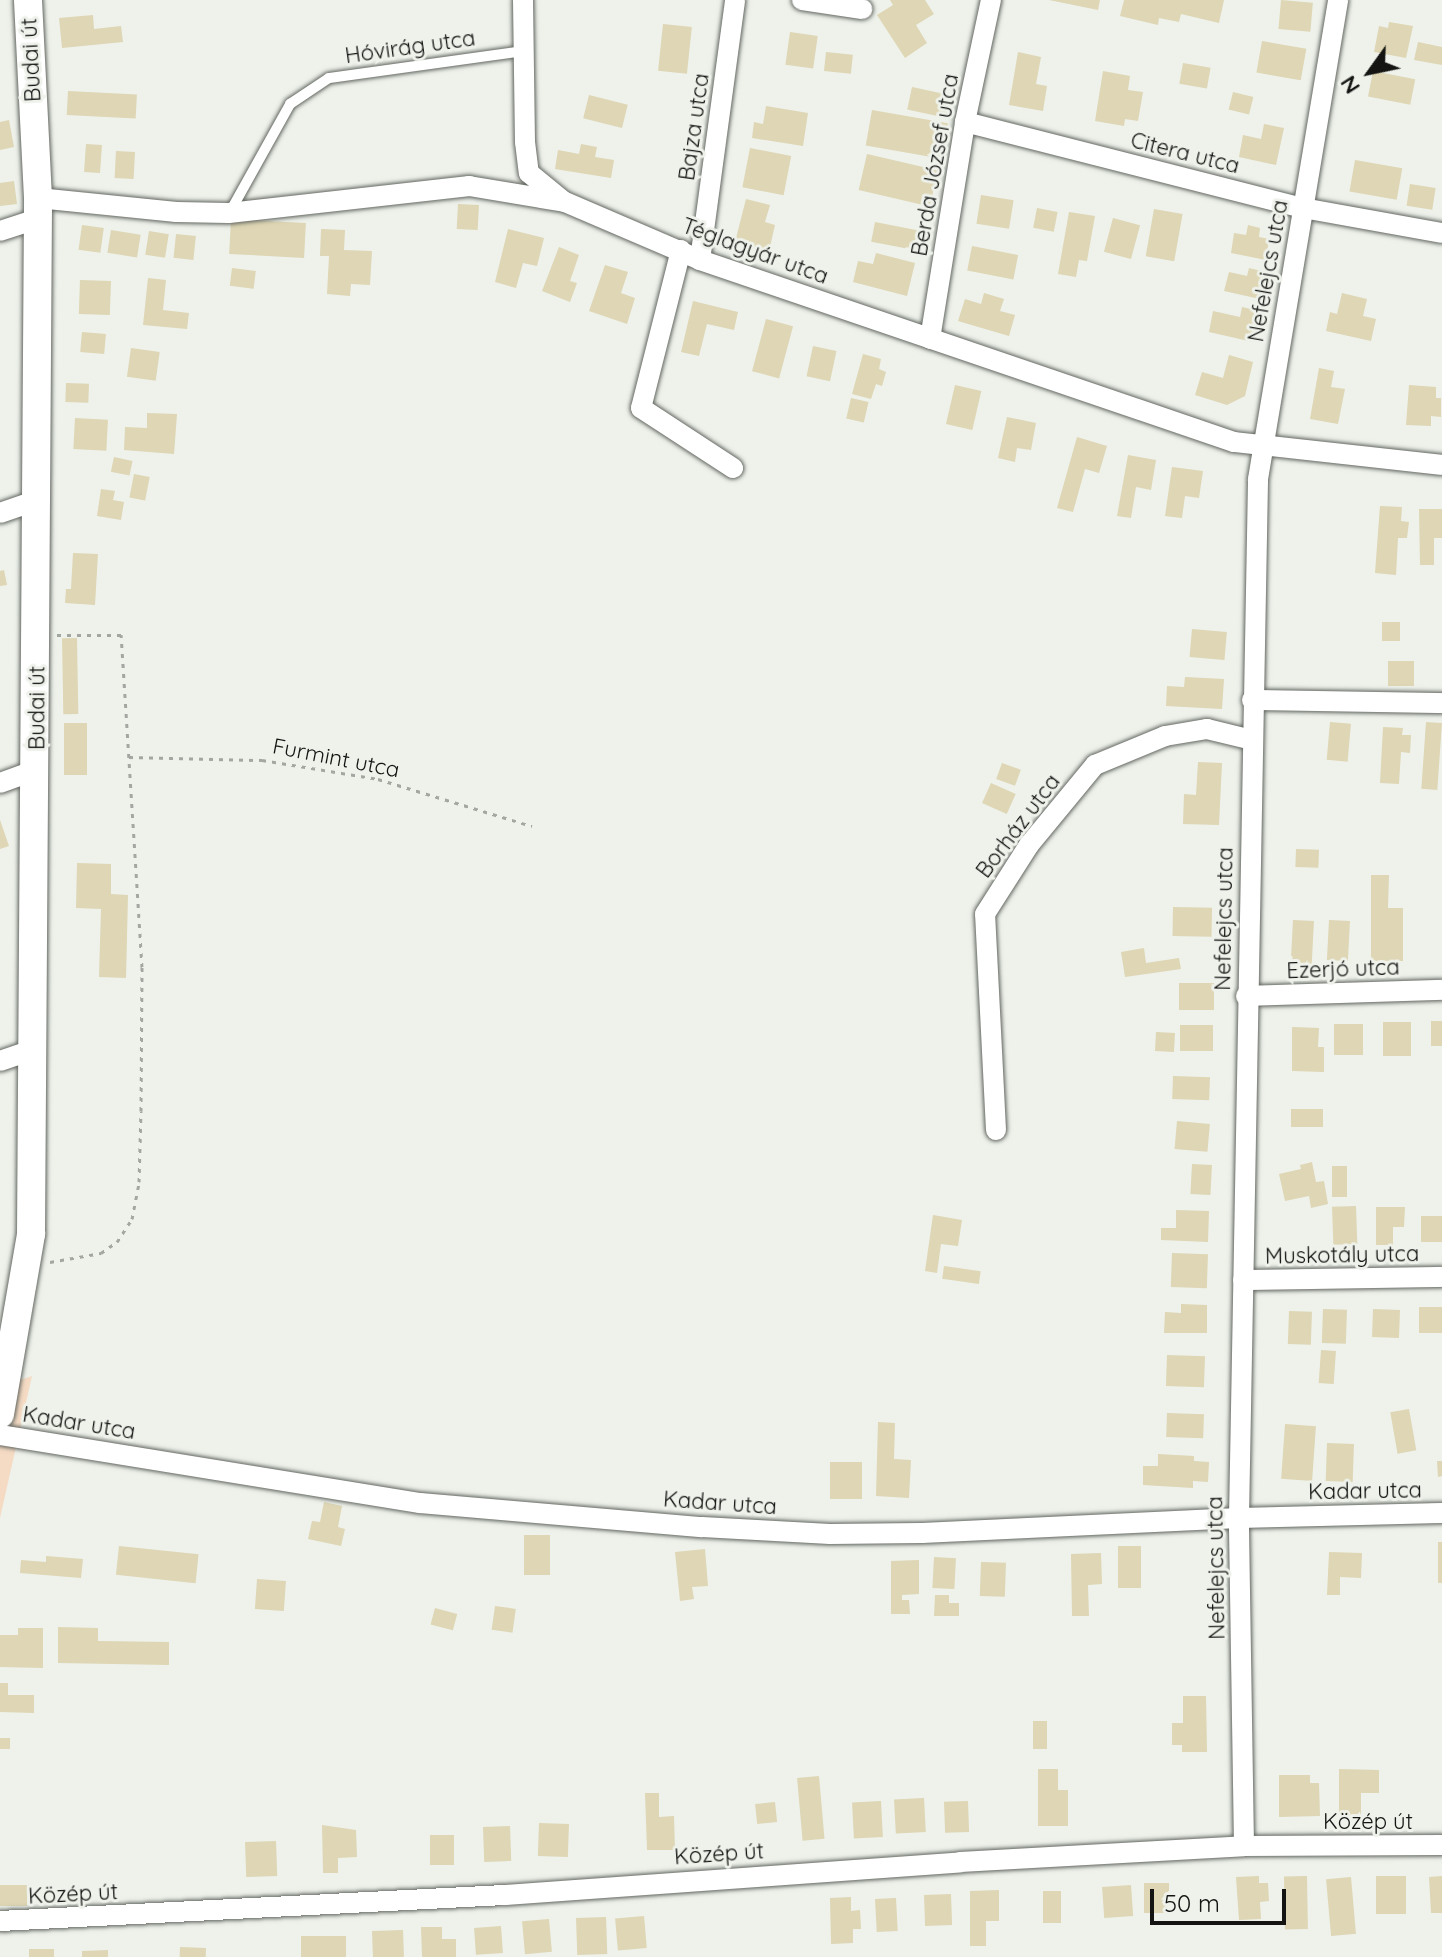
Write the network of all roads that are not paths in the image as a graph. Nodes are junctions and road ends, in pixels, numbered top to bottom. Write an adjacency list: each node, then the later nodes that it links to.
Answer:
1 (28, 0): 12 (street, Budai út)
2 (523, 0): 8 (street)
3 (735, 0): 17 (street, Bajza utca)
4 (802, 0): 7 (street)
5 (991, 0): 9 (street, Berda József utca)
6 (1338, 0): 11 (street, Nefelejcs utca)
7 (862, 9)
8 (524, 51): 10 (street); 13 (lane, Hóvirág utca)
9 (965, 122): 11 (street, Citera utca); 18 (street, Berda József utca)
10 (565, 202): 13 (street, Téglagyár utca); 16 (street, Téglagyár utca)
11 (1303, 208): 15 (street, Citera utca); 19 (street, Nefelejcs utca)
12 (38, 209): 13 (street, Téglagyár utca); 14 (street); 22 (street, Budai út)
13 (229, 213)
14 (0, 231)
15 (1442, 233)
16 (681, 250): 17 (street, Téglagyár utca); 21 (street)
17 (700, 260): 18 (street, Téglagyár utca)
18 (930, 339): 19 (street, Téglagyár utca)
19 (1263, 445): 20 (street, Téglagyár utca); 24 (street, Nefelejcs utca)
20 (1442, 465)
21 (733, 468)
22 (37, 500): 23 (street); 27 (street, Budai út)
23 (0, 513)
24 (1252, 700): 25 (street); 26 (street, Nefelejcs utca)
25 (1442, 703)
26 (1252, 740): 30 (street, Nefelejcs utca); 33 (street, Borház utca)
27 (36, 770): 28 (street); 31 (street, Budai út)
28 (0, 783)
29 (1442, 990): 30 (street, Ezerjó utca)
30 (1246, 996): 35 (street, Nefelejcs utca)
31 (35, 1049): 32 (street); 36 (street, Budai út)
32 (0, 1061)
33 (996, 1130)
34 (1442, 1277): 35 (street, Muskotály utca)
35 (1243, 1280): 40 (street, Nefelejcs utca)
36 (5, 1371): 37 (street, Budai út)
37 (0, 1414)
38 (0, 1435): 40 (street, Kadar utca)
39 (1442, 1513): 40 (street, Kadar utca)
40 (1239, 1518): 42 (street, Nefelejcs utca)
41 (1442, 1845): 42 (street, Közép út)
42 (1244, 1846): 43 (street, Közép út)
43 (0, 1921)

